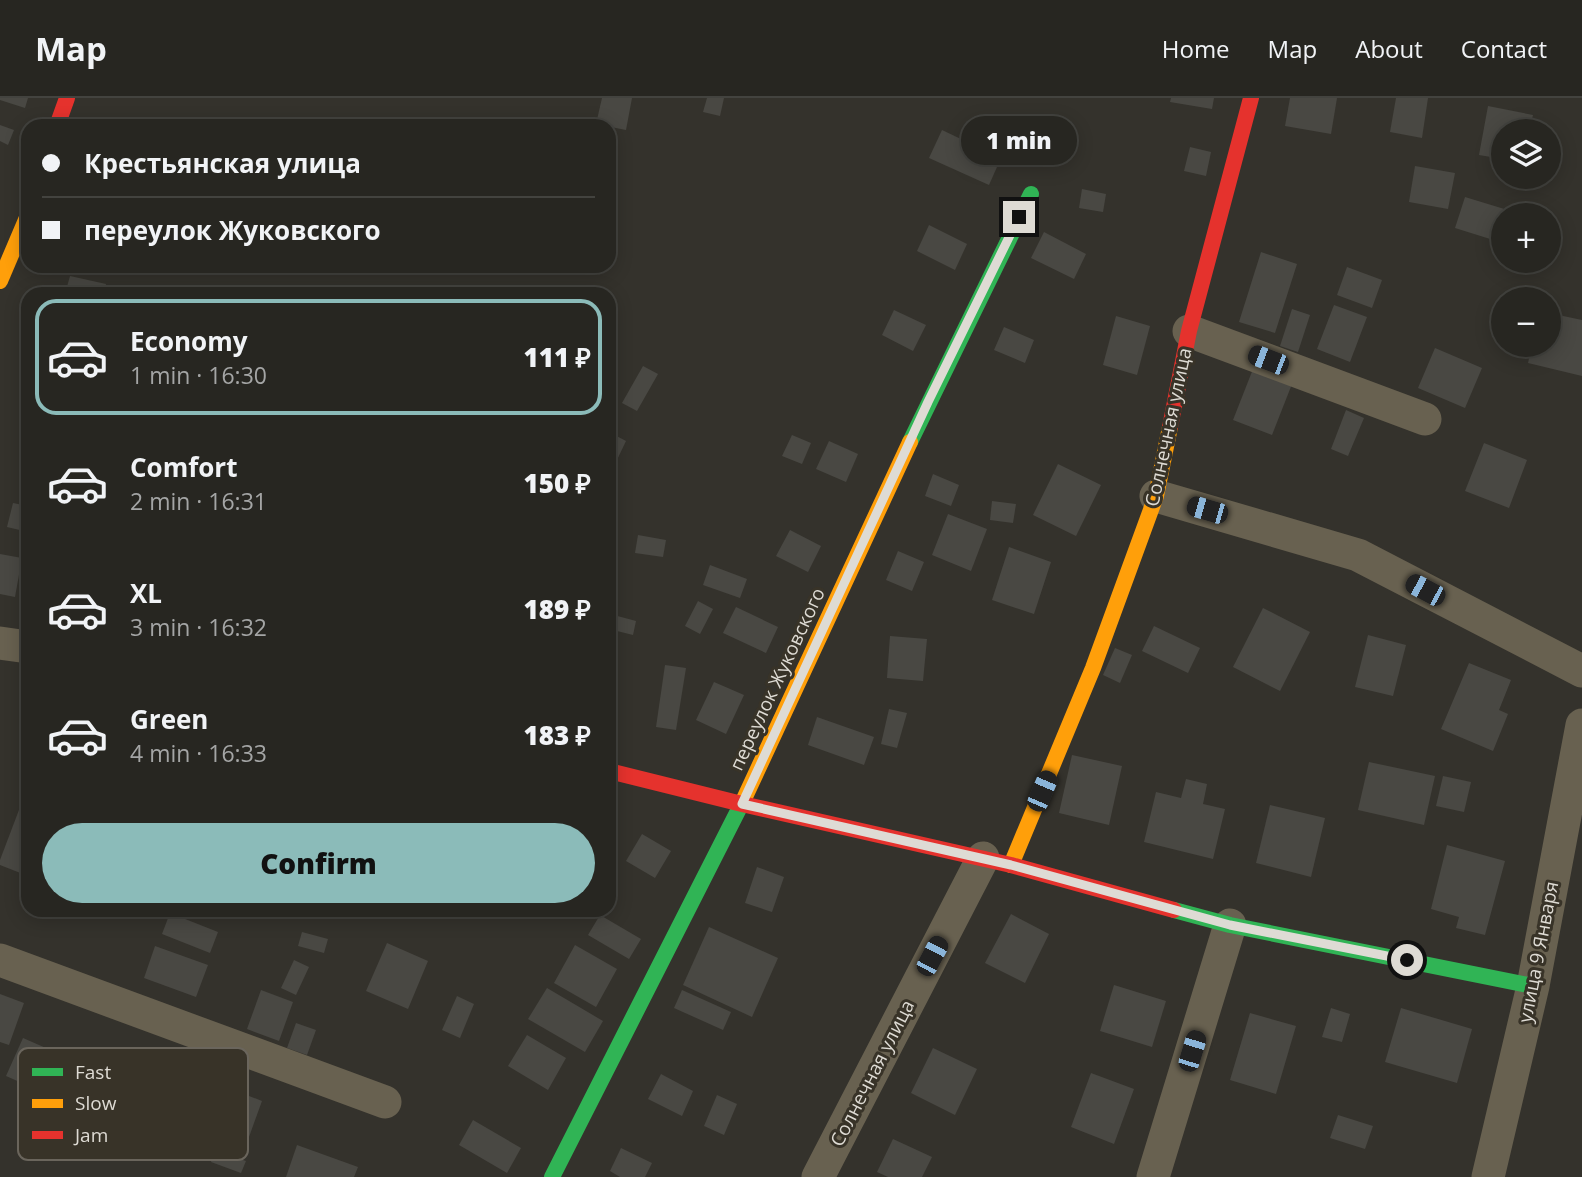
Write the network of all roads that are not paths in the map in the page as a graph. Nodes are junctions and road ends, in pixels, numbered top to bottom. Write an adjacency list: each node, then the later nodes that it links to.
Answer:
1 (67, 98): 3 (street)
2 (1251, 98): 7 (street, Солнечная улица)
3 (60, 119)
4 (1031, 194): 15 (street, переулок Жуковского)
5 (21, 232): 6 (street)
6 (0, 281)
7 (1189, 331): 8 (street); 9 (street, Солнечная улица)
8 (1425, 419)
9 (1156, 496): 12 (street); 16 (street, Солнечная улица)
10 (0, 643): 11 (street)
11 (21, 646)
12 (1582, 671)
13 (1582, 725): 19 (street, улица 9 Января)
14 (616, 773): 15 (street)
15 (742, 804): 16 (street); 23 (street, переулок Жуковского)
16 (997, 861): 17 (street); 24 (street, Солнечная улица)
17 (1230, 925): 19 (street); 25 (street)
18 (0, 960): 20 (street)
19 (1533, 986): 26 (street, улица 9 Января)
20 (239, 1048)
21 (248, 1051): 22 (street)
22 (385, 1102)
23 (552, 1177)
24 (818, 1177)
25 (1153, 1177)
26 (1488, 1177)

